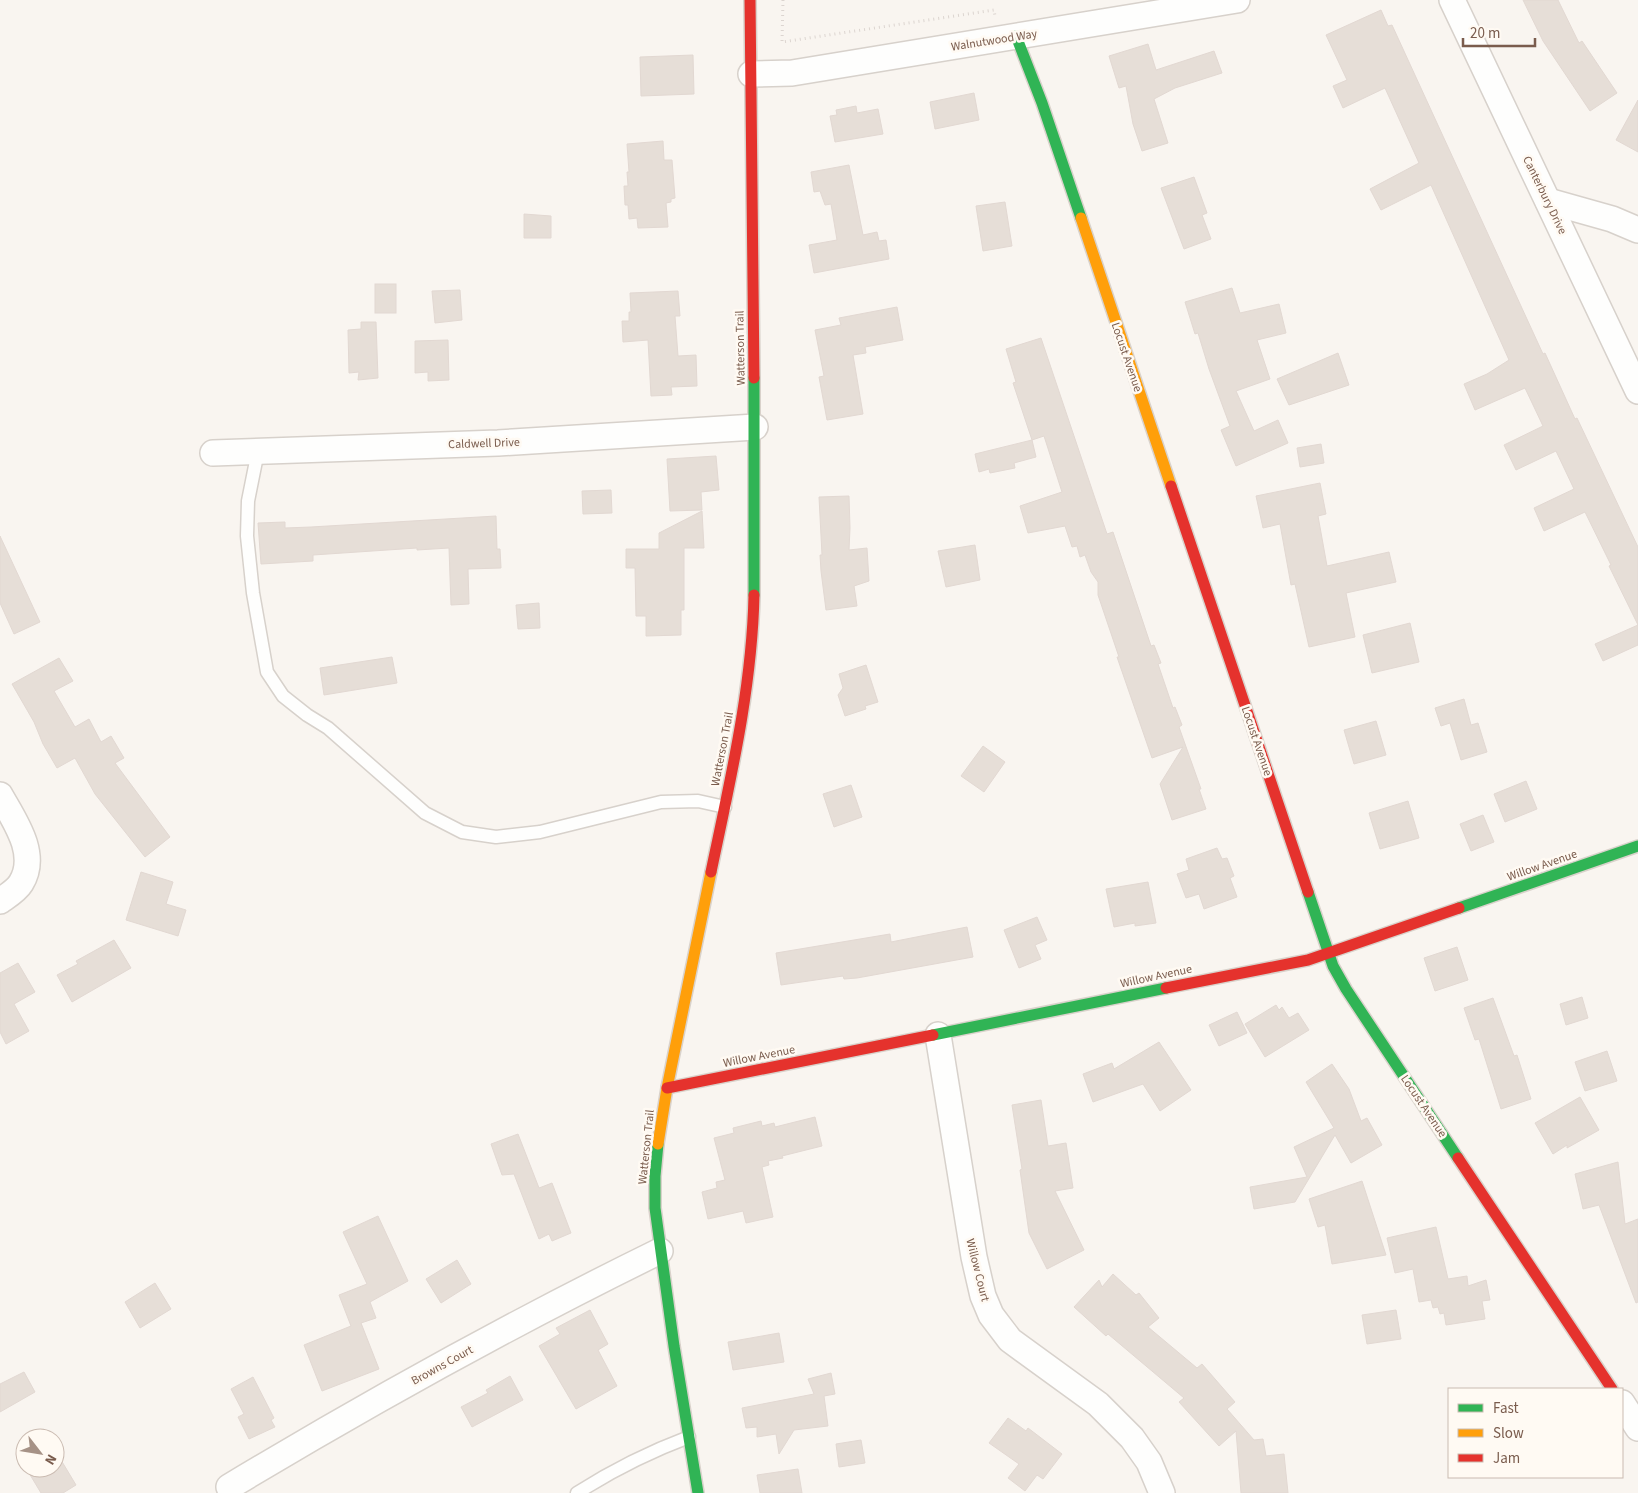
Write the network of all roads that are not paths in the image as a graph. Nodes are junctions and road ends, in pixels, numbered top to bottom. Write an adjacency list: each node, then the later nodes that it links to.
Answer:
1 (750, 0): 5 (street, Watterson Trail)
2 (1237, 0): 4 (street, Walnutwood Way)
3 (1452, 0): 6 (street, Canterbury Drive)
4 (1007, 38): 5 (street, Walnutwood Way); 16 (street, Locust Avenue)
5 (751, 74): 9 (street, Watterson Trail)
6 (1548, 201): 7 (street); 8 (street, Canterbury Drive)
7 (1638, 230)
8 (1638, 391)
9 (755, 427): 10 (street, Caldwell Drive); 13 (street, Watterson Trail)
10 (258, 451): 11 (street, Caldwell Drive); 13 (lane)
11 (213, 453)
12 (0, 795): 15 (street)
13 (725, 807): 18 (street, Watterson Trail)
14 (1638, 846): 16 (street, Willow Avenue)
15 (0, 901)
16 (1328, 954): 17 (street, Willow Avenue); 20 (street, Locust Avenue)
17 (938, 1035): 18 (street, Willow Avenue); 27 (street, Willow Court)
18 (667, 1088): 19 (street, Watterson Trail)
19 (660, 1251): 23 (street, Watterson Trail); 24 (street, Browns Court)
20 (1611, 1388)
21 (1623, 1405): 22 (street)
22 (1638, 1428)
23 (689, 1437): 25 (lane); 26 (street, Watterson Trail)
24 (228, 1487)
25 (577, 1493)
26 (698, 1493)
27 (1162, 1493)

